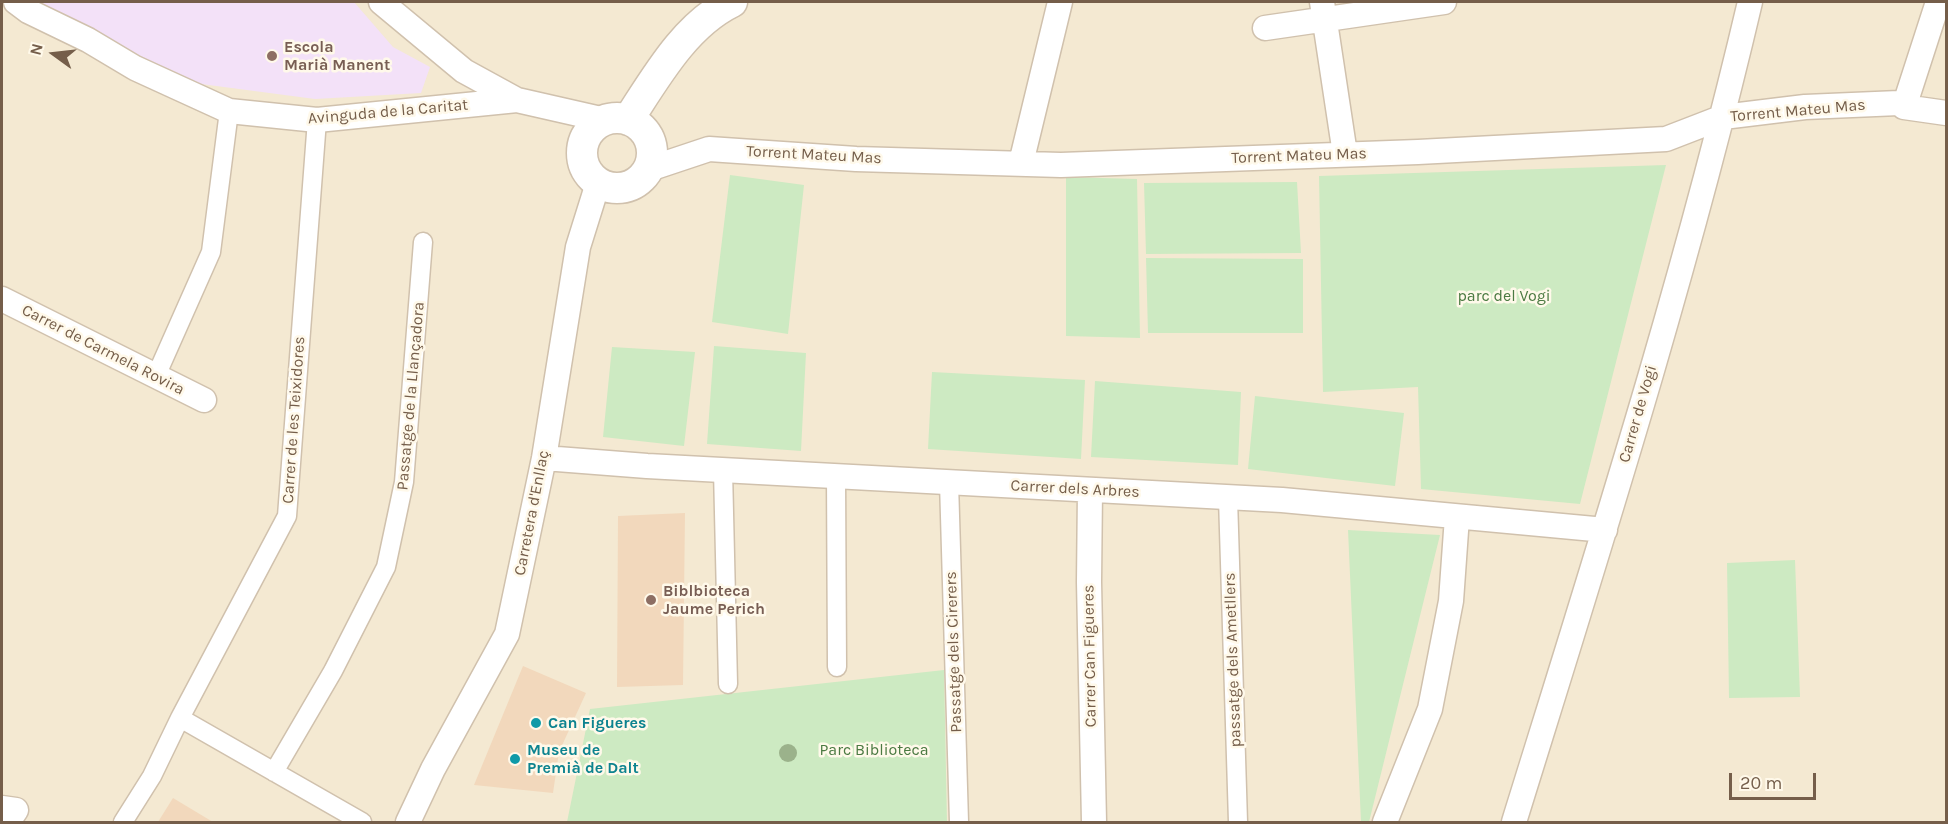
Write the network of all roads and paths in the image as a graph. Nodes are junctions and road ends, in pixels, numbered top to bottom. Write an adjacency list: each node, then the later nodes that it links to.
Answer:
1 (16, 2): 12 (street, Avinguda de la Caritat)
2 (381, 2): 10 (street)
3 (1060, 2): 18 (street)
4 (1444, 2): 8 (street)
5 (1750, 2): 14 (street, Carrer de Vogi)
6 (1938, 2): 11 (street)
7 (727, 3): 16 (street)
8 (1324, 10): 9 (street); 17 (street)
9 (1265, 28)
10 (517, 100): 15 (street, Avinguda de la Caritat); 16 (street, Avinguda de la Caritat)
11 (1904, 107): 13 (street, Torrent Mateu Mas); 14 (street, Torrent Mateu Mas)
12 (229, 111): 15 (street, Avinguda de la Caritat); 23 (street)
13 (1947, 113)
14 (1723, 117): 17 (street, Torrent Mateu Mas); 32 (street, Carrer de Vogi)
15 (317, 120): 35 (street, Carrer de les Teixidores)
16 (616, 120): 19 (street); 20 (street)
17 (1345, 154): 18 (street, Torrent Mateu Mas)
18 (1021, 163): 19 (street, Torrent Mateu Mas)
19 (649, 169): 20 (street)
20 (598, 183): 25 (street, Carretera d'Enllaç)
21 (423, 242): 36 (street, Passatge de la Llançadora)
22 (2, 299): 23 (street, Carrer de Carmela Rovira)
23 (156, 376): 24 (street, Carrer de Carmela Rovira)
24 (204, 400)
25 (544, 458): 26 (street, Carrer dels Arbres); 40 (street, Carretera d'Enllaç)
26 (723, 470): 27 (street, Carrer dels Arbres); 34 (street)
27 (836, 476): 28 (street, Carrer dels Arbres); 33 (street)
28 (949, 482): 29 (street, Carrer dels Arbres); 41 (street, Passatge dels Cirerers)
29 (1090, 490): 30 (street, Carrer dels Arbres); 42 (street, Carrer Can Figueres)
30 (1228, 498): 31 (street, Carrer dels Arbres); 43 (street, passatge dels Ametllers)
31 (1457, 517): 32 (street, Carrer dels Arbres); 44 (street)
32 (1605, 530): 45 (street, Carrer de Vogi)
33 (837, 667)
34 (728, 684)
35 (180, 718): 36 (street); 38 (street, Carrer de les Teixidores)
36 (274, 772): 37 (street)
37 (340, 817): 39 (street)
38 (123, 822)
39 (362, 822)
40 (408, 822)
41 (959, 822)
42 (1094, 822)
43 (1238, 822)
44 (1385, 822)
45 (1514, 822)

